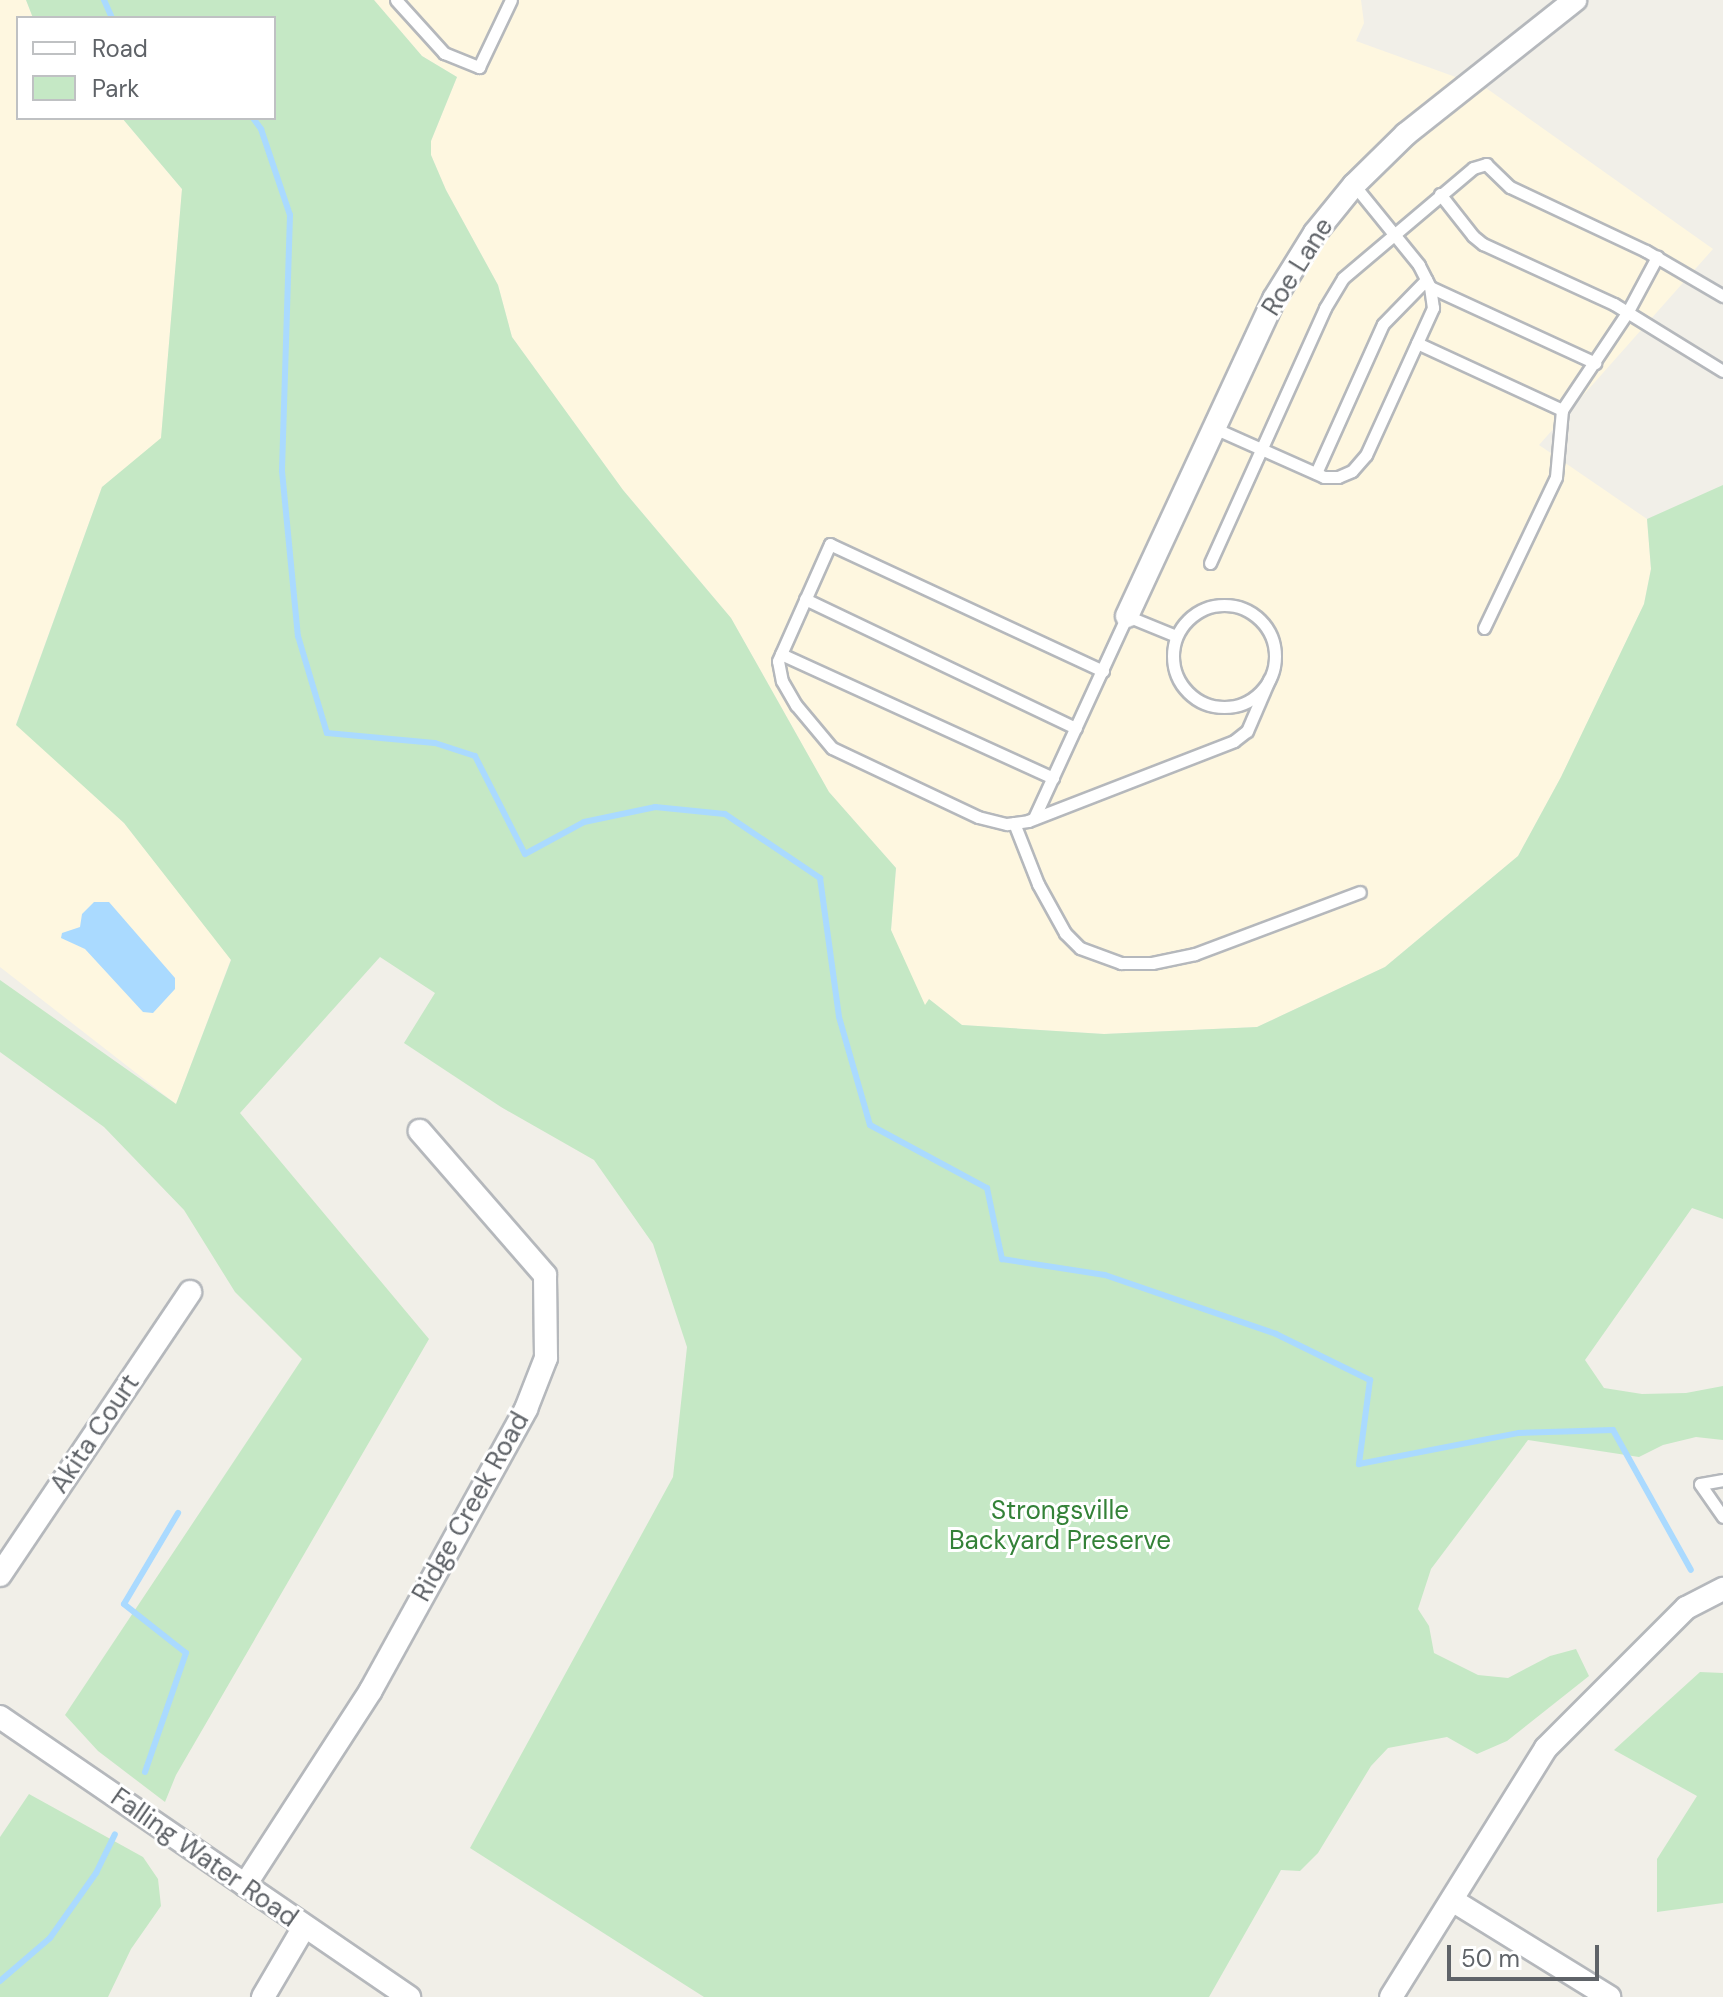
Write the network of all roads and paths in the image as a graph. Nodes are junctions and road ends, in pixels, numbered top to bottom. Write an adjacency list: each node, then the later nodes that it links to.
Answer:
1 (396, 0): 2 (lane)
2 (511, 0)
3 (1575, 0): 4 (street, Roe Lane)
4 (1354, 185): 6 (lane); 15 (street, Roe Lane)
5 (1440, 194): 6 (lane); 7 (lane); 10 (lane)
6 (1393, 233): 8 (lane); 16 (lane)
7 (1657, 257): 9 (lane); 10 (lane)
8 (1428, 283): 11 (lane); 12 (lane); 17 (lane)
9 (1723, 296)
10 (1627, 313): 12 (lane); 13 (lane)
11 (1417, 343): 14 (lane); 17 (lane)
12 (1595, 363): 14 (lane)
13 (1723, 371)
14 (1562, 410): 21 (lane)
15 (1214, 428): 16 (lane); 20 (street, Roe Lane)
16 (1263, 450): 17 (lane); 18 (lane)
17 (1316, 473)
18 (1210, 563)
19 (805, 599): 23 (lane); 24 (lane); 26 (lane)
20 (1127, 616): 22 (lane); 24 (lane)
21 (1484, 628)
22 (1176, 636): 25 (lane); 25 (lane)
23 (781, 654): 27 (lane); 29 (lane)
24 (1103, 671): 26 (lane)
25 (1269, 680): 28 (lane)
26 (1076, 728): 27 (lane)
27 (1053, 778): 28 (lane)
28 (1034, 818): 29 (lane)
29 (1014, 823): 30 (lane)
30 (1360, 892)
31 (420, 1131): 38 (street, Ridge Creek Road)
32 (190, 1292): 35 (street, Akita Court)
33 (1723, 1480): 34 (lane)
34 (1723, 1517)
35 (0, 1575)
36 (1723, 1589): 39 (street)
37 (0, 1717): 38 (street, Falling Water Road)
38 (245, 1885): 40 (street, Falling Water Road)
39 (1452, 1900): 43 (street); 44 (street)
40 (304, 1927): 41 (street); 42 (street, Falling Water Road)
41 (263, 1997)
42 (409, 1997)
43 (1391, 1997)
44 (1609, 1997)

